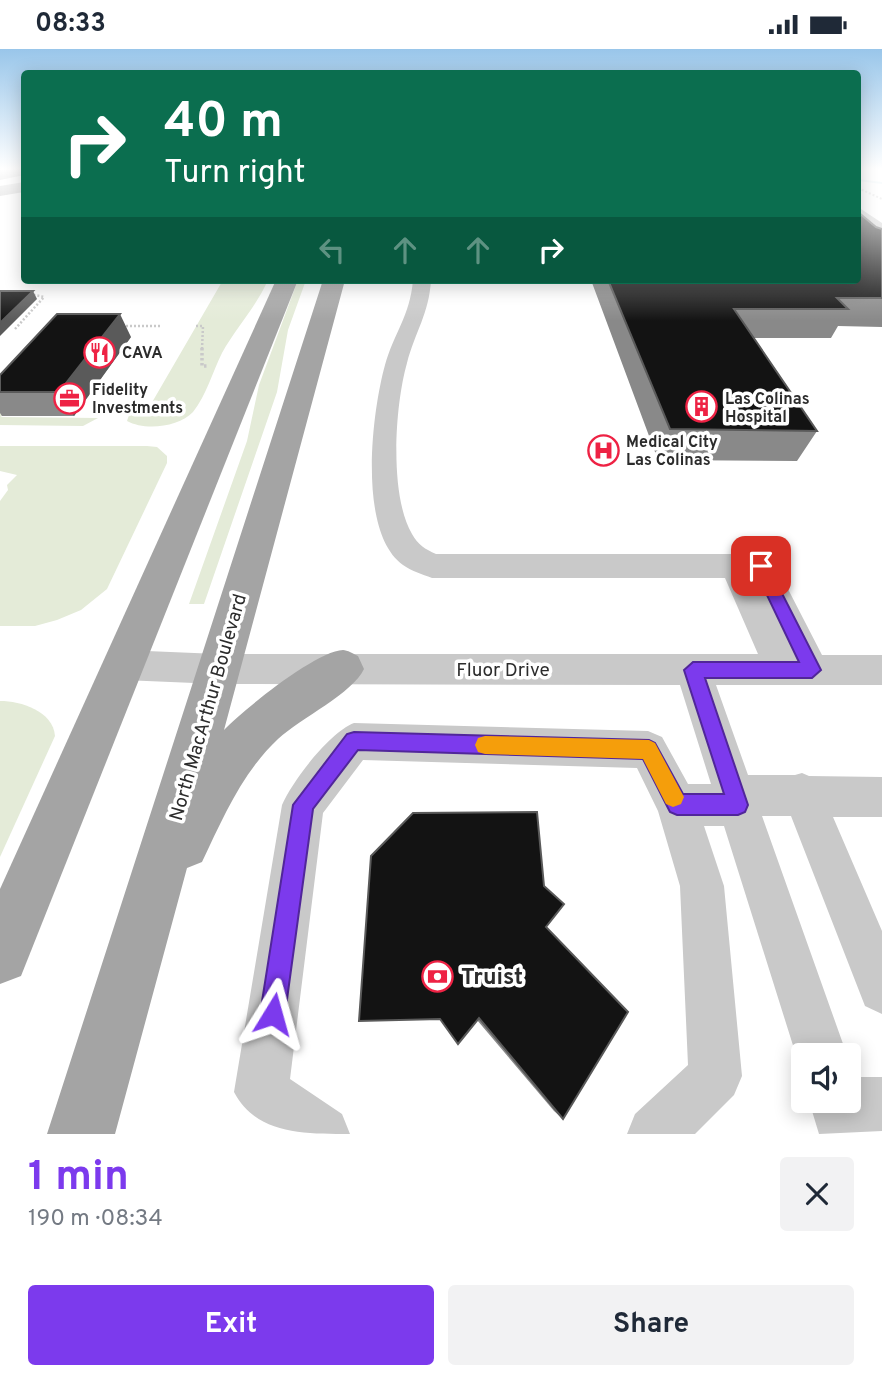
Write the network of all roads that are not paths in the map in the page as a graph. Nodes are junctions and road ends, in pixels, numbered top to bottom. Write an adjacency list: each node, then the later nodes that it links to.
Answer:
1 (868, 220): 2 (street)
2 (882, 231)
3 (285, 284): 6 (main road)
4 (333, 284): 7 (main road, North MacArthur Boulevard)
5 (421, 284): 10 (street)
6 (123, 665): 7 (street, Fluor Drive); 17 (main road)
7 (218, 669): 8 (street, Fluor Drive); 16 (main road, North MacArthur Boulevard)
8 (343, 669): 9 (street, Fluor Drive); 16 (main road)
9 (693, 670): 10 (street, Fluor Drive); 14 (street)
10 (797, 670): 11 (street, Fluor Drive)
11 (882, 670)
12 (802, 793): 13 (street); 14 (street); 18 (street)
13 (882, 797)
14 (736, 800): 15 (street); 19 (street)
15 (677, 805): 21 (street); 22 (street)
16 (148, 906): 20 (main road, North MacArthur Boulevard)
17 (0, 955)
18 (882, 989)
19 (817, 1043)
20 (81, 1134)
21 (322, 1134)
22 (655, 1134)

